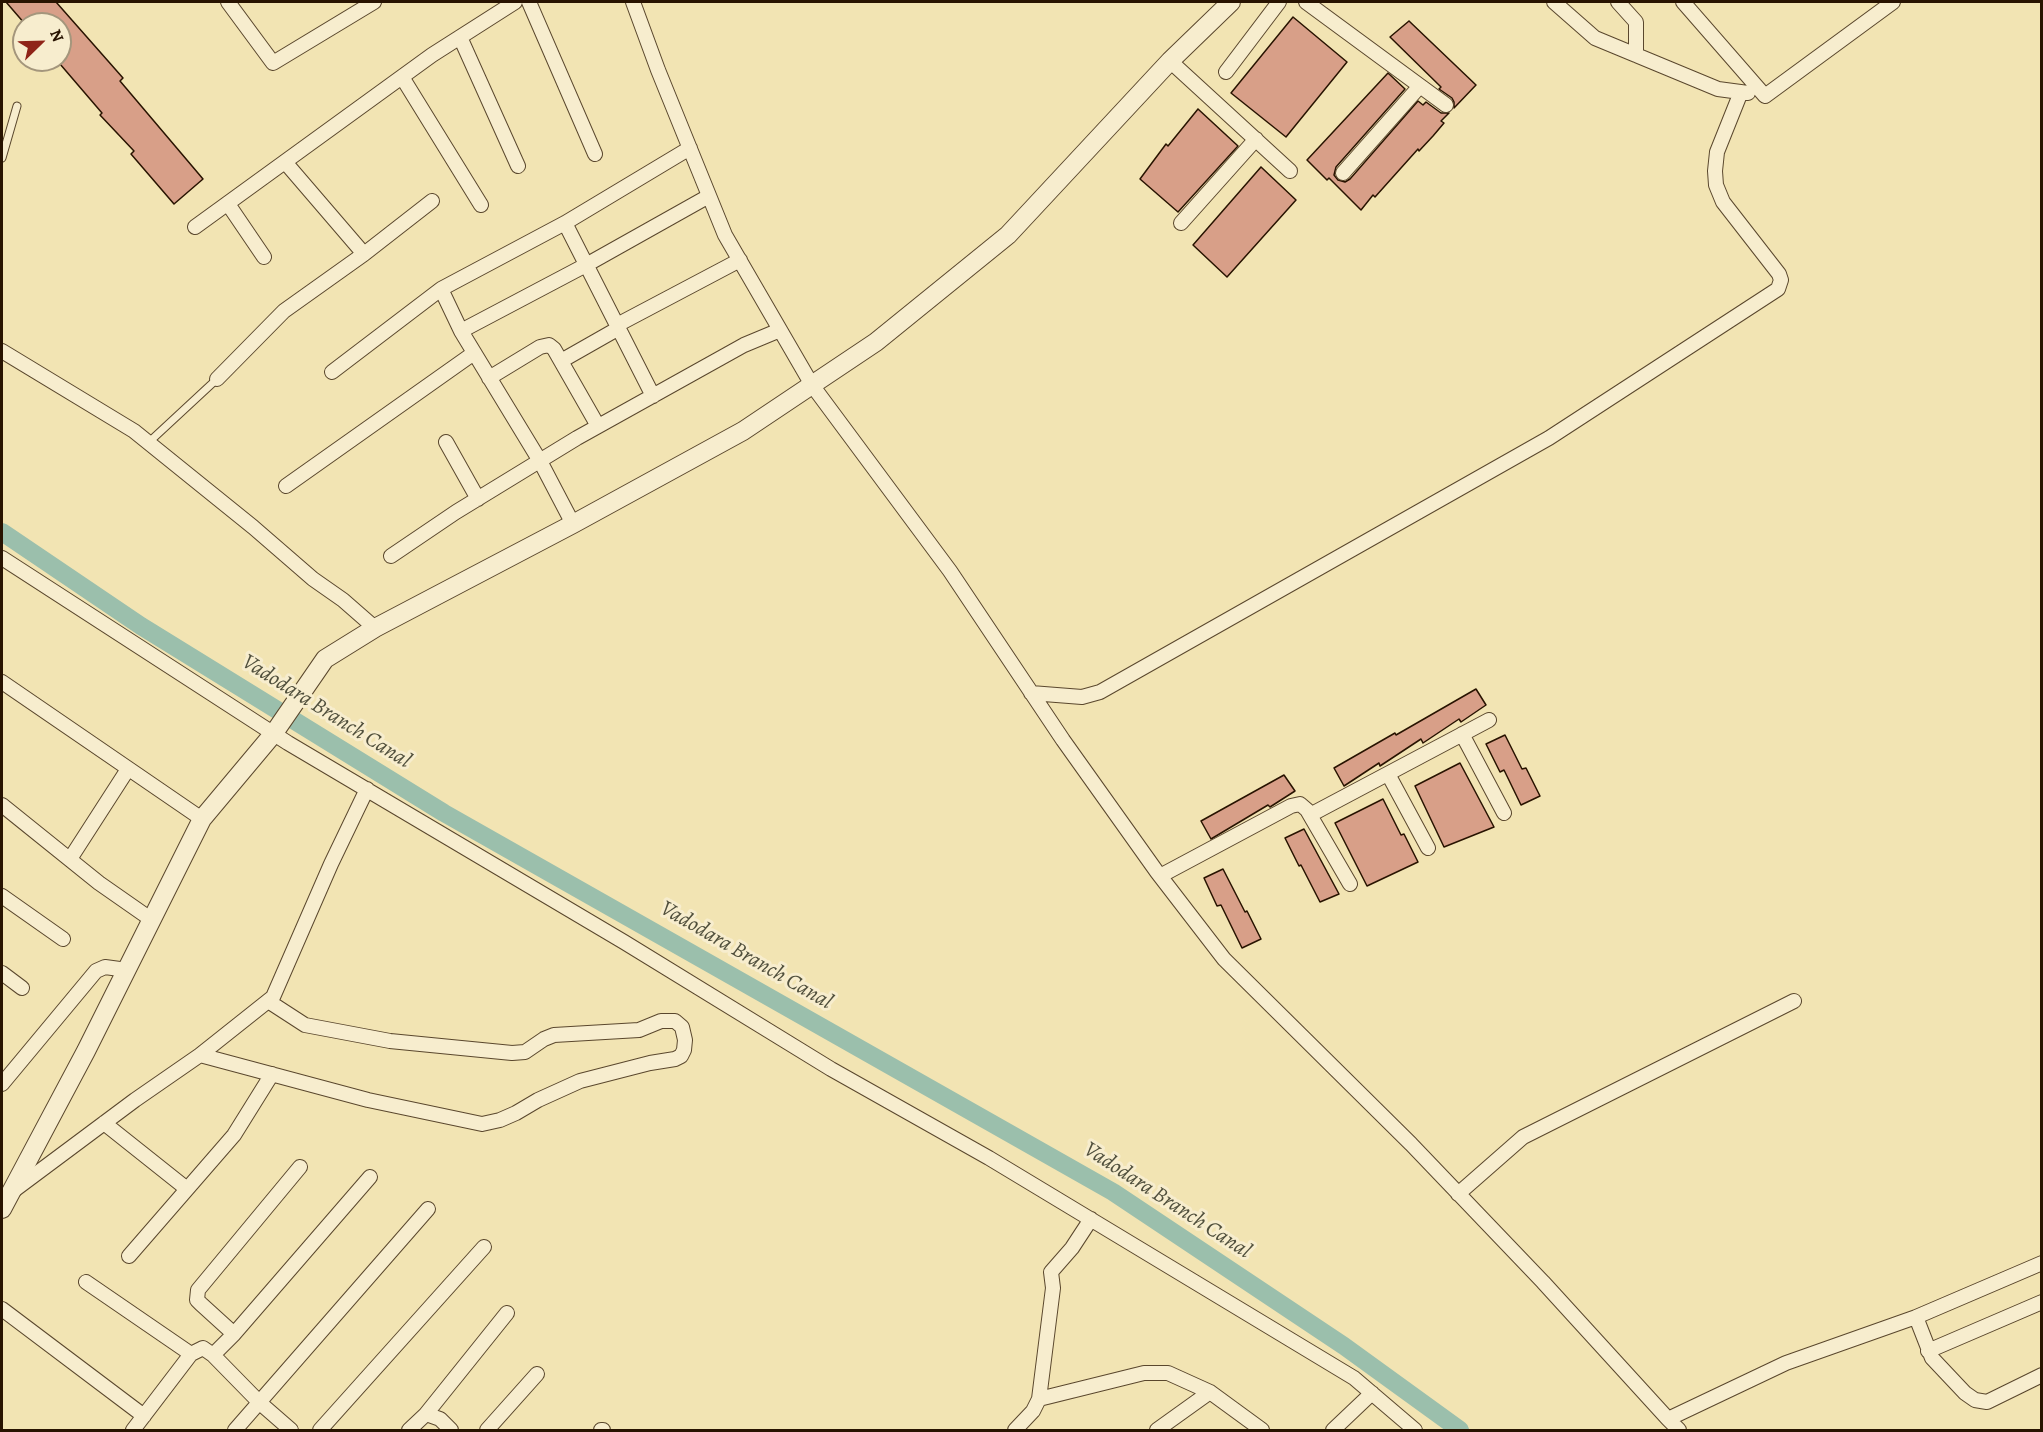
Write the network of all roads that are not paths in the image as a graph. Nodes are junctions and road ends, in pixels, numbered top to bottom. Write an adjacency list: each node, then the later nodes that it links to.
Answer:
1 (228, 2): 12 (street)
2 (515, 2): 13 (street)
3 (530, 2): 25 (street)
4 (633, 2): 24 (street)
5 (1230, 2): 15 (street)
6 (1279, 2): 16 (street)
7 (1306, 2): 18 (street)
8 (1554, 2): 14 (street)
9 (1618, 2): 14 (street)
10 (1683, 2): 20 (street)
11 (1893, 2): 20 (street)
12 (368, 3)
13 (460, 37): 17 (street); 28 (street)
14 (1636, 55): 19 (street)
15 (1170, 61): 23 (street); 52 (street)
16 (1226, 72)
17 (402, 77): 27 (street); 34 (street)
18 (1420, 86): 21 (street); 30 (street)
19 (1742, 92): 20 (street); 65 (street)
20 (1765, 96)
21 (1446, 105)
22 (17, 106): 26 (lane)
23 (1256, 139): 29 (street); 36 (street)
24 (690, 148): 31 (street); 35 (street)
25 (595, 154)
26 (2, 158)
27 (285, 162): 33 (street); 38 (street)
28 (518, 166)
29 (1290, 171)
30 (1343, 173)
31 (709, 196): 40 (street); 41 (street)
32 (432, 201): 38 (street)
33 (228, 204): 37 (street); 39 (street)
34 (481, 205)
35 (565, 223): 41 (street); 42 (street)
36 (1181, 223)
37 (195, 227)
38 (364, 254): 51 (street)
39 (264, 257)
40 (740, 260): 43 (street); 44 (street)
41 (586, 264): 43 (street); 45 (street)
42 (441, 289): 45 (street); 49 (street)
43 (618, 327): 48 (street); 53 (street)
44 (780, 330): 52 (street); 53 (street)
45 (461, 331): 47 (street)
46 (2, 351): 56 (street)
47 (474, 353): 50 (street); 58 (street)
48 (561, 361): 50 (street); 54 (street)
49 (332, 372)
50 (489, 378): 57 (street)
51 (217, 379): 56 (lane)
52 (812, 385): 60 (street); 65 (street)
53 (653, 396): 54 (street)
54 (598, 426): 57 (street)
55 (446, 442): 59 (street)
56 (148, 443): 63 (street)
57 (540, 461): 59 (street); 60 (street)
58 (286, 486)
59 (478, 499): 61 (street)
60 (573, 524): 63 (street)
61 (391, 556)
62 (2, 558): 67 (street)
63 (375, 628): 67 (street)
64 (2, 683): 69 (street)
65 (1031, 693): 78 (street)
66 (1489, 720): 68 (street)
67 (276, 730): 71 (street); 75 (street)
68 (1462, 734): 70 (street); 73 (street)
69 (128, 768): 75 (street); 77 (street)
70 (1388, 774): 74 (street); 76 (street)
71 (367, 789): 86 (street); 98 (street)
72 (2, 805): 77 (street)
73 (1504, 813)
74 (1310, 815): 78 (street); 79 (street)
75 (202, 819): 81 (street)
76 (1428, 848)
77 (70, 859): 81 (street)
78 (1160, 876): 95 (street)
79 (1350, 884)
80 (4, 902): 82 (street)
81 (152, 920): 83 (street)
82 (63, 939)
83 (127, 970): 90 (street); 96 (street)
84 (2, 973): 85 (street)
85 (22, 988)
86 (268, 1001): 88 (street); 89 (street)
87 (1794, 1001): 95 (street)
88 (200, 1055): 89 (street); 91 (street)
89 (272, 1074): 94 (street)
90 (2, 1084)
91 (104, 1123): 94 (street); 96 (street)
92 (300, 1167): 107 (street)
93 (370, 1177): 107 (street)
94 (187, 1189): 100 (street)
95 (1458, 1194): 119 (street)
96 (6, 1201)
97 (428, 1209): 116 (street)
98 (1091, 1220): 114 (street); 115 (street)
99 (484, 1247): 124 (street)
100 (129, 1256)
101 (2042, 1263): 106 (street)
102 (86, 1282): 109 (street)
103 (2042, 1302): 108 (street)
104 (2, 1309): 118 (street)
105 (507, 1313): 117 (street)
106 (1916, 1317): 108 (street); 119 (street)
107 (234, 1334): 110 (street)
108 (1928, 1351): 112 (street)
109 (191, 1354): 110 (street); 118 (street)
110 (213, 1355): 116 (street)
111 (537, 1374): 127 (street)
112 (2042, 1375)
113 (1210, 1392): 115 (street); 128 (street); 129 (street)
114 (1372, 1393): 130 (street); 131 (street)
115 (1039, 1399): 120 (street)
116 (260, 1403): 122 (street); 123 (street)
117 (426, 1414): 125 (street); 126 (street)
118 (144, 1416): 121 (street)
119 (1668, 1419): 132 (street)
120 (1023, 1428)
121 (133, 1431)
122 (235, 1431)
123 (291, 1431)
124 (320, 1431)
125 (409, 1431)
126 (451, 1431)
127 (487, 1431)
128 (1156, 1431)
129 (1262, 1431)
130 (1333, 1431)
131 (1416, 1431)
132 (1679, 1431)

